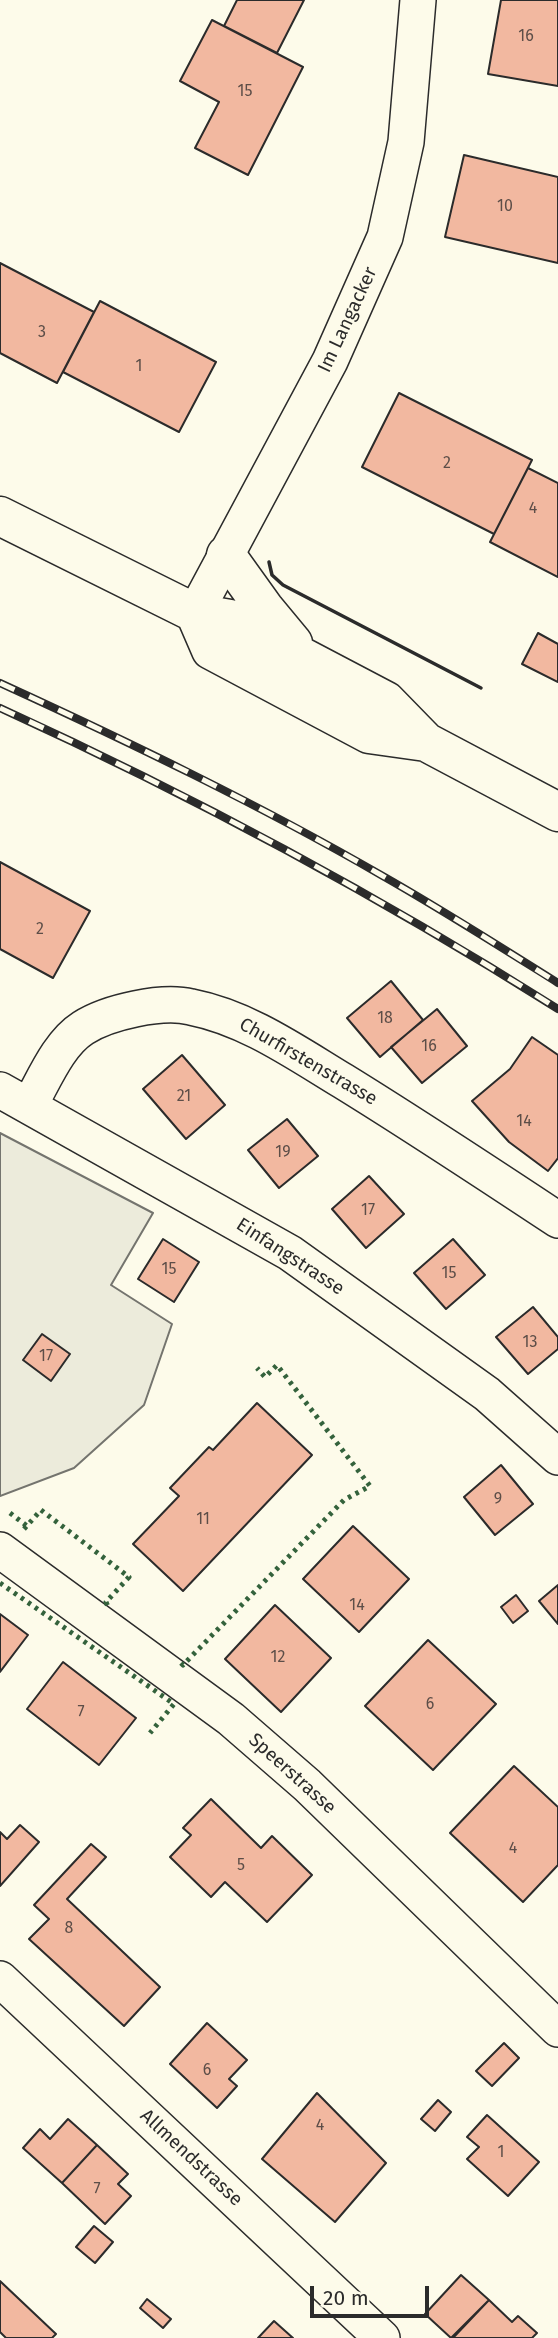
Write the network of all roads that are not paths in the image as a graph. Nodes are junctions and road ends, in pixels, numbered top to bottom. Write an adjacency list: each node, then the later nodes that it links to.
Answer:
1 (418, 0): 3 (street, Im Langacker)
2 (0, 516): 4 (main road)
3 (226, 555): 4 (street, Im Langacker); 5 (main road)
4 (195, 613): 5 (main road); 6 (main road)
5 (306, 658): 6 (main road)
6 (426, 742): 7 (main road)
7 (558, 811)
8 (14, 1098): 9 (street, Churfirstenstrasse); 10 (street, Einfangstrasse)
9 (558, 1220)
10 (558, 1457)
11 (0, 1550): 13 (street, Speerstrasse)
12 (0, 1979): 14 (street, Allmendstrasse)
13 (558, 2029)
14 (382, 2338)

